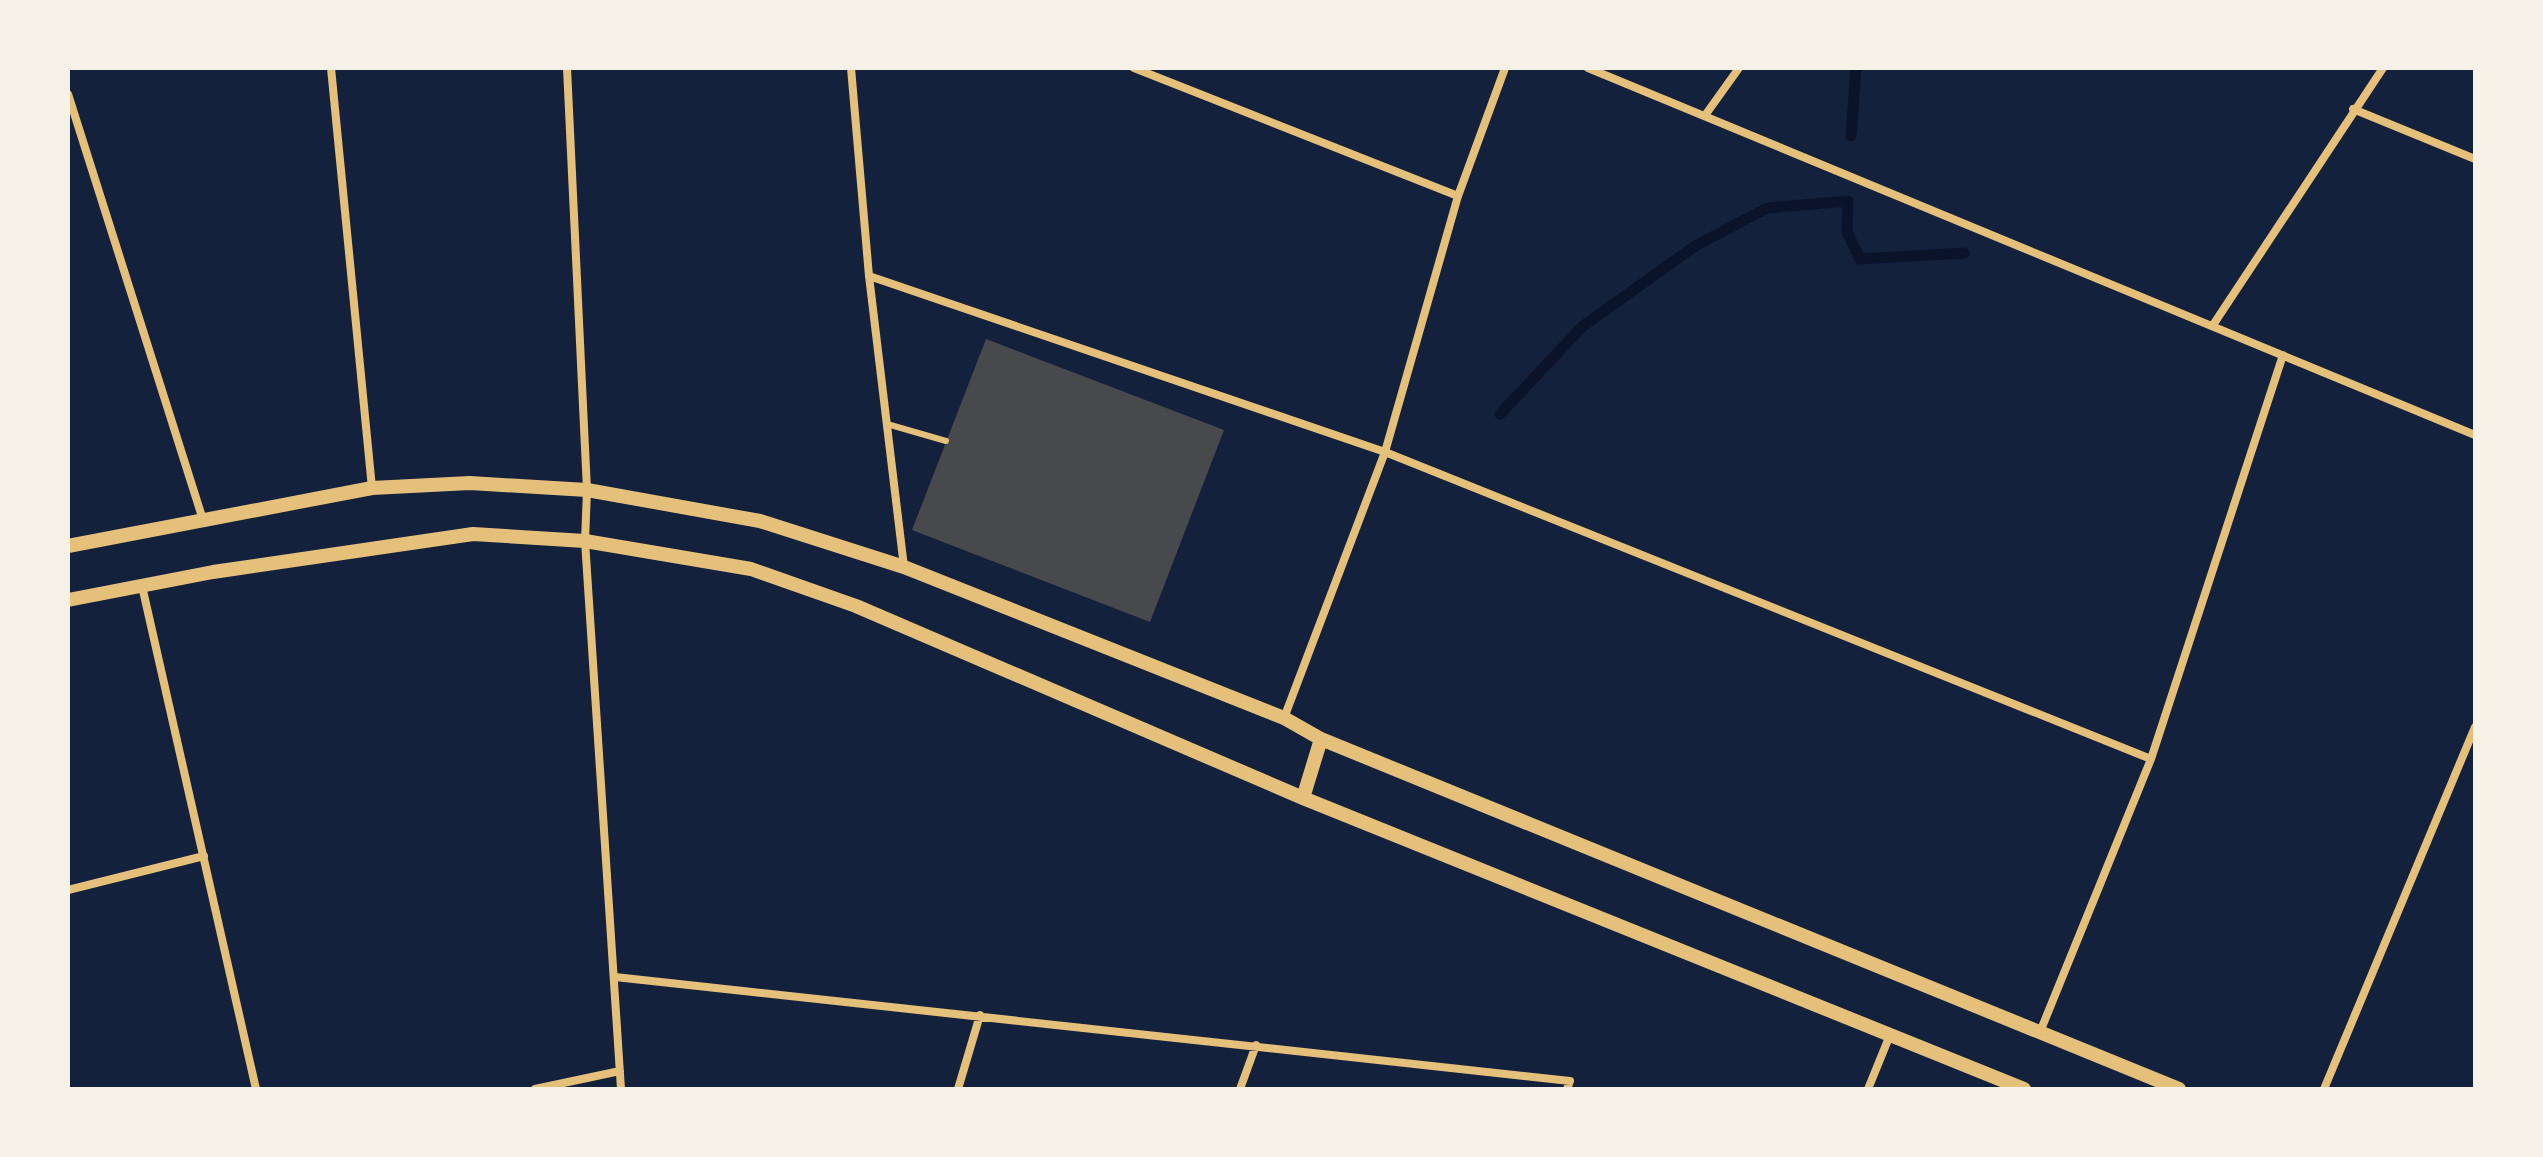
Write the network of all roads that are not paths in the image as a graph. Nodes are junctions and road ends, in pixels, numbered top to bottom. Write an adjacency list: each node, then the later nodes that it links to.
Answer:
1 (331, 68): 21 (street)
2 (567, 68): 22 (street)
3 (851, 68): 14 (street)
4 (1134, 68): 13 (street)
5 (1505, 68): 13 (street)
6 (1588, 68): 11 (street)
7 (1739, 68): 11 (street)
8 (2383, 68): 10 (street)
9 (68, 94): 23 (street)
10 (2353, 109): 12 (street); 15 (street)
11 (1706, 114): 15 (street)
12 (2475, 159)
13 (1458, 196): 20 (street)
14 (869, 276): 17 (street); 20 (street)
15 (2213, 325): 16 (street)
16 (2283, 355): 18 (street); 32 (street)
17 (887, 424): 19 (lane); 26 (street)
18 (2475, 435)
19 (946, 441)
20 (1385, 452): 29 (street); 32 (street)
21 (372, 488): 22 (street); 23 (street)
22 (587, 490): 24 (street); 26 (street)
23 (204, 523): 25 (street)
24 (585, 541): 27 (street); 33 (street); 36 (street)
25 (68, 546)
26 (904, 567): 29 (street)
27 (142, 586): 28 (street); 34 (street)
28 (68, 600)
29 (1284, 718): 31 (street)
30 (2475, 727): 51 (street)
31 (1321, 739): 33 (street); 38 (street)
32 (2151, 759): 38 (street)
33 (1303, 798): 39 (street)
34 (204, 856): 35 (street); 43 (street)
35 (68, 890)
36 (615, 977): 37 (street); 41 (street)
37 (980, 1015): 40 (street); 46 (street)
38 (2040, 1032): 50 (street)
39 (1890, 1035): 48 (street); 49 (street)
40 (1256, 1045): 42 (street); 47 (street)
41 (620, 1071): 44 (street); 45 (street)
42 (1569, 1085)
43 (256, 1089)
44 (535, 1089)
45 (621, 1089)
46 (958, 1089)
47 (1240, 1089)
48 (1868, 1089)
49 (2024, 1089)
50 (2179, 1089)
51 (2324, 1089)

